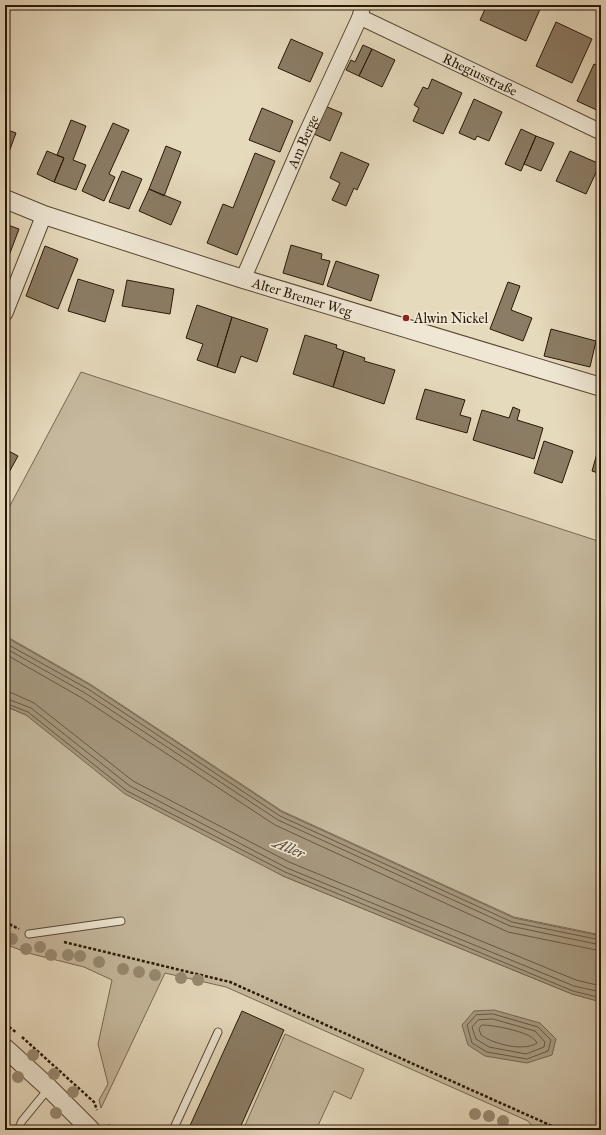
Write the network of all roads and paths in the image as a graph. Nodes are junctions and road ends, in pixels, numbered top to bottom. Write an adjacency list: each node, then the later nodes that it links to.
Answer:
1 (361, 11): 2 (street, Rhegiusstraße); 5 (street, Am Berge)
2 (601, 132)
3 (5, 199): 4 (street, Alter Bremer Weg)
4 (44, 215): 5 (street, Alter Bremer Weg); 6 (street)
5 (243, 279): 7 (street, Alter Bremer Weg)
6 (5, 312)
7 (601, 387)
8 (121, 921): 10 (lane)
9 (5, 922): 10 (path)
10 (29, 934)
11 (60, 942): 18 (path)
12 (218, 1032): 17 (lane)
13 (5, 1048): 14 (street)
14 (49, 1088): 15 (lane); 16 (street)
15 (18, 1130)
16 (91, 1130)
17 (173, 1130)
18 (561, 1130)

